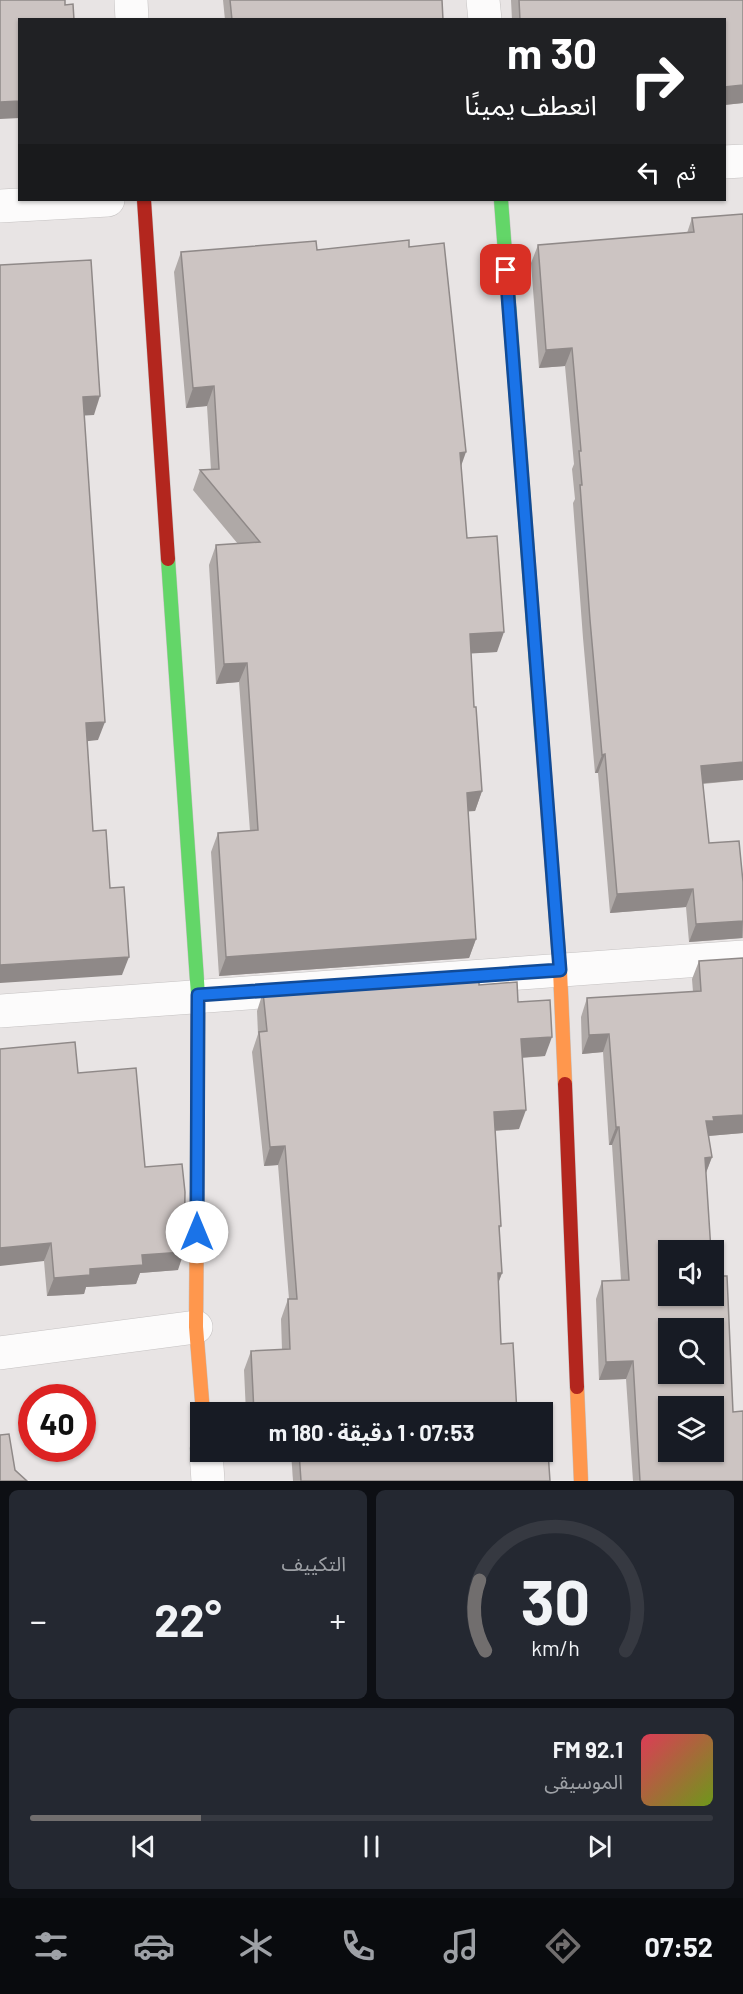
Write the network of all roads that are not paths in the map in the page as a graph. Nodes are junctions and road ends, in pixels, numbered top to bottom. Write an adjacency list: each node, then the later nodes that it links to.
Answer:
1 (131, 0): 3 (street)
2 (483, 0): 4 (street)
3 (132, 18)
4 (485, 18)
5 (743, 161): 6 (street)
6 (726, 162)
7 (90, 201): 10 (street)
8 (144, 201): 13 (street)
9 (501, 201): 12 (street)
10 (0, 206)
11 (743, 957): 12 (street)
12 (560, 970): 13 (street); 20 (street)
13 (198, 995): 14 (street); 15 (street)
14 (0, 1011)
15 (196, 1327): 16 (street); 17 (street)
16 (0, 1353)
17 (202, 1402)
18 (207, 1462): 19 (street)
19 (208, 1481)
20 (580, 1481)

